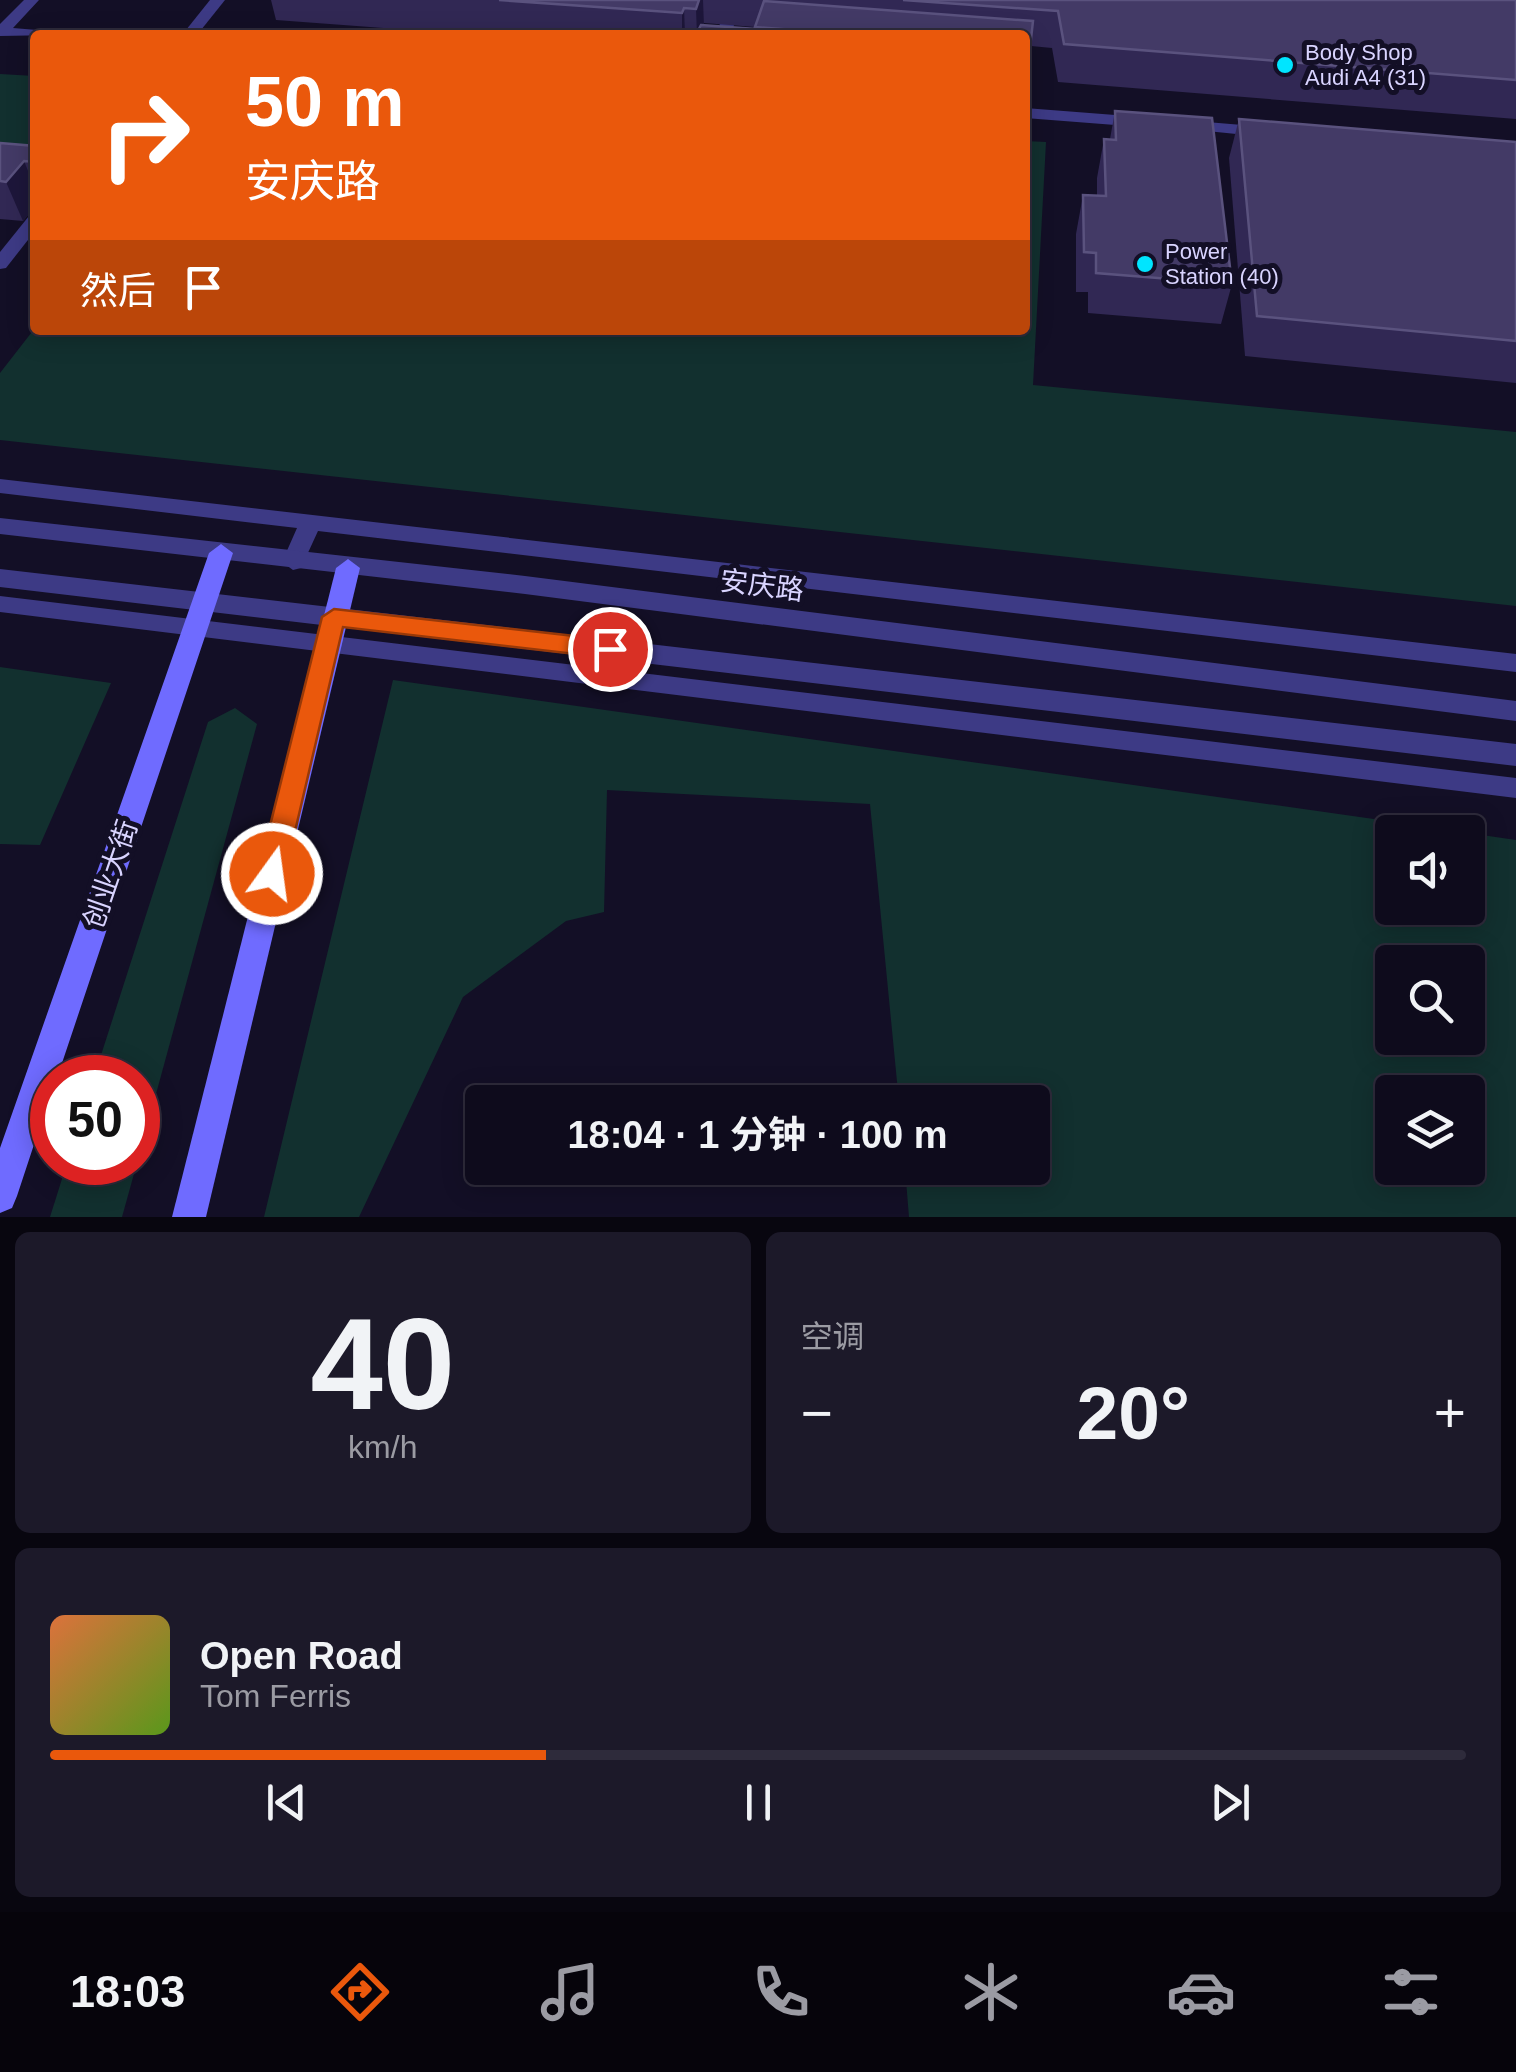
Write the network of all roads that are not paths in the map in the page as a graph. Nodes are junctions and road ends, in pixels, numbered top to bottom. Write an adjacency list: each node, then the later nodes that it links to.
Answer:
1 (32, 0): 6 (lane)
2 (218, 0): 4 (lane)
3 (712, 0): 5 (lane)
4 (192, 30)
5 (726, 30)
6 (0, 31): 7 (lane)
7 (30, 33)
8 (1030, 112): 9 (lane)
9 (1280, 133)
10 (30, 226): 11 (lane)
11 (0, 264)
12 (0, 486): 13 (lane)
13 (311, 522): 16 (lane); 22 (lane)
14 (0, 526): 15 (street, 安庆路)
15 (222, 554): 16 (street, 安庆路); 20 (main road, 创业大街)
16 (292, 562): 17 (street, 安庆路)
17 (348, 568): 21 (main road); 23 (street, 安庆路)
18 (0, 578): 20 (street)
19 (0, 604): 20 (lane)
20 (199, 615): 21 (street); 26 (main road, 创业大街)
21 (330, 631): 24 (street); 25 (lane); 27 (main road)
22 (1516, 663)
23 (1516, 711)
24 (1516, 755)
25 (1516, 788)
26 (0, 1196)
27 (189, 1217)

